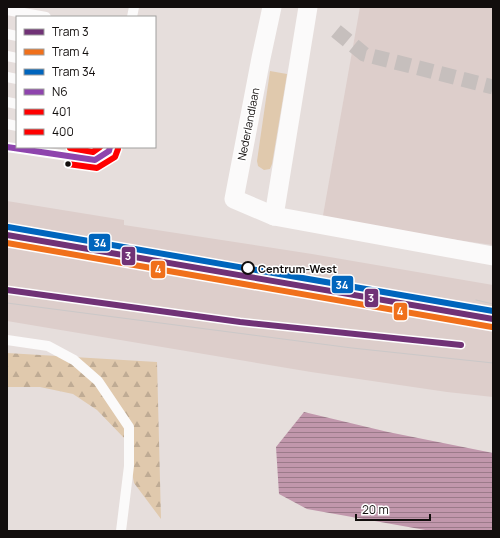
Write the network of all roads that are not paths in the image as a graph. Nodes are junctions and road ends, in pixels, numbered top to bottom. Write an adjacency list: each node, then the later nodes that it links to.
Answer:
1 (272, 7): 7 (street, Nederlandlaan)
2 (308, 7): 7 (street)
3 (7, 10): 4 (lane)
4 (40, 16)
5 (7, 147): 6 (lane)
6 (110, 148)
7 (274, 216): 8 (street, Nederlandlaan)
8 (493, 256)
9 (7, 340): 10 (lane)
10 (121, 531)

